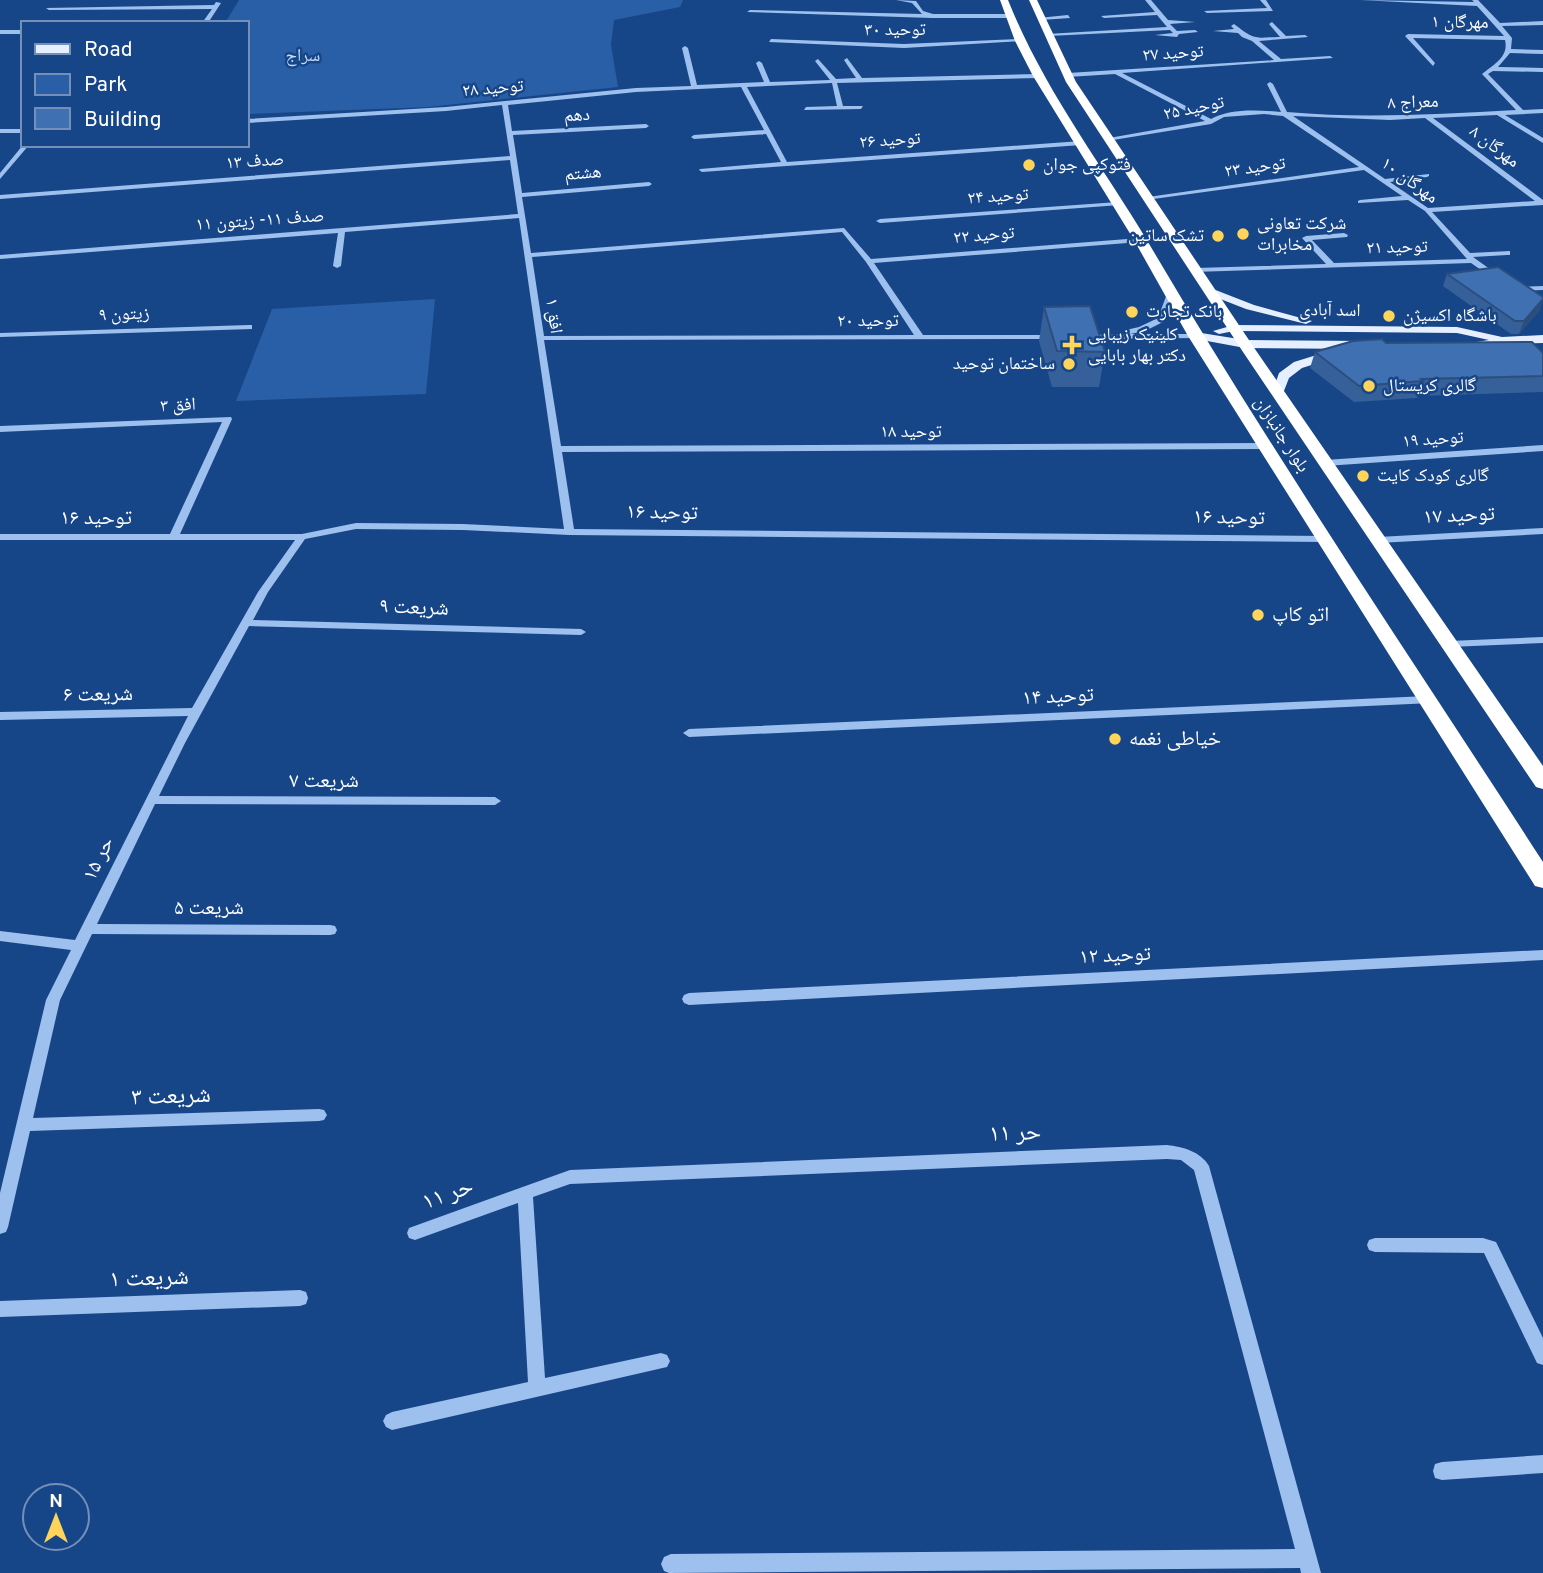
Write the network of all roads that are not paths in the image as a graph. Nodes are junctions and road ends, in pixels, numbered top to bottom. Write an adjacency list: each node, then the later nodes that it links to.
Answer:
1 (220, 0): 10 (street)
2 (899, 0): 8 (street)
3 (1004, 0): 16 (highway, بلوار جانبازان)
4 (1033, 0): 19 (highway, بلوار جانبازان)
5 (1148, 0): 14 (street)
6 (1263, 0): 12 (street)
7 (1365, 0): 9 (street)
8 (913, 1): 15 (street)
9 (1477, 2): 23 (street)
10 (215, 7): 11 (street); 20 (street)
11 (49, 8)
12 (1207, 11)
13 (750, 12): 15 (street)
14 (1159, 13): 17 (street); 25 (street)
15 (932, 16): 16 (street)
16 (1011, 16): 37 (highway, بلوار جانبازان)
17 (1104, 16)
18 (1068, 17): 19 (street)
19 (1041, 18): 30 (highway, بلوار جانبازان)
20 (206, 21)
21 (1192, 22): 25 (street)
22 (1272, 24): 33 (street)
23 (1500, 24): 24 (street); 34 (street)
24 (1542, 24)
25 (1171, 28): 29 (street); 30 (street); 31 (street)
26 (1216, 31): 35 (street)
27 (0, 32): 28 (street)
28 (21, 32)
29 (1195, 32)
30 (1049, 34): 50 (highway, بلوار جانبازان)
31 (1144, 36)
32 (1305, 37): 33 (street)
33 (1284, 38): 35 (street)
34 (1508, 38): 39 (street); 46 (street, مهرگان ۱)
35 (1254, 40): 44 (street)
36 (771, 41): 37 (street, توحید ۳۰)
37 (1020, 41): 51 (highway, بلوار جانبازان)
38 (685, 48): 57 (street)
39 (1508, 51): 40 (street); 47 (street)
40 (1543, 52)
41 (1330, 58): 44 (street, توحید ۲۷)
42 (848, 60): 52 (street)
43 (818, 61): 53 (street)
44 (1279, 61): 49 (street, توحید ۲۷)
45 (759, 63): 55 (street)
46 (1433, 64)
47 (1492, 69): 48 (street); 63 (street)
48 (1543, 70)
49 (1116, 72): 50 (street, توحید ۲۷); 68 (street)
50 (1068, 75): 75 (highway, بلوار جانبازان)
51 (1038, 76): 52 (street, توحید ۲۸); 77 (highway, بلوار جانبازان)
52 (860, 80): 53 (street, توحید ۲۸)
53 (834, 81): 55 (street, توحید ۲۸); 59 (street)
54 (1270, 83): 65 (street)
55 (768, 84): 56 (street, توحید ۲۸)
56 (743, 85): 57 (street, توحید ۲۸); 72 (street)
57 (694, 87): 58 (street, توحید ۲۸)
58 (505, 104): 67 (street, توحید ۲۸); 73 (street, افق ۱)
59 (840, 107): 60 (street); 61 (street)
60 (861, 107)
61 (806, 109)
62 (1543, 111): 63 (street, معراج ۸)
63 (1521, 112): 64 (street, معراج ۸)
64 (1498, 113): 66 (street, معراج ۸); 76 (street)
65 (1285, 114): 66 (street, معراج ۸); 68 (street, توحید ۲۵); 81 (street, مهرگان ۱۰)
66 (1426, 116): 92 (street, مهرگان ۸)
67 (248, 121)
68 (1212, 122): 75 (street, توحید ۲۵)
69 (646, 125): 73 (street, دهم)
70 (0, 131): 71 (street)
71 (21, 131)
72 (767, 132): 74 (street); 80 (street)
73 (509, 134): 79 (street, افق ۱)
74 (694, 136)
75 (1109, 139): 90 (highway, بلوار جانبازان)
76 (1542, 141)
77 (1081, 143): 80 (street, توحید ۲۶); 93 (highway, بلوار جانبازان)
78 (24, 147): 84 (street)
79 (513, 158): 87 (street, افق ۱); 88 (street, صدف ۱۳)
80 (785, 164): 82 (street, توحید ۲۶)
81 (1366, 168): 85 (street, مهرگان ۱۰); 90 (street, توحید ۲۳)
82 (702, 170)
83 (1427, 175): 85 (street)
84 (0, 177)
85 (1384, 181): 89 (street, مهرگان ۱۰)
86 (649, 184): 87 (street, هشتم)
87 (519, 195): 95 (street, افق ۱)
88 (0, 197)
89 (1409, 198): 91 (street); 94 (street, مهرگان ۱۰)
90 (1148, 199): 107 (highway, بلوار جانبازان)
91 (1360, 202)
92 (1543, 203): 94 (street)
93 (1118, 204): 96 (street, توحید ۲۴); 99 (highway, بلوار جانبازان)
94 (1427, 210): 103 (street, مهرگان ۱۰)
95 (522, 216): 97 (street, صدف ۱۱- زیتون ۱۱); 101 (street, افق ۱)
96 (880, 221)
97 (342, 230): 102 (street, صدف ۱۱- زیتون ۱۱); 105 (street)
98 (1344, 235): 106 (street)
99 (1140, 240): 104 (street, توحید ۲۲); 111 (highway, بلوار جانبازان)
100 (1507, 253): 103 (street, توحید ۲۱)
101 (527, 255): 104 (street); 122 (street, افق ۱)
102 (0, 257)
103 (1470, 258): 106 (street, توحید ۲۱); 109 (street, مهرگان ۱۰)
104 (869, 261): 118 (street)
105 (337, 266)
106 (1332, 266): 107 (street, توحید ۲۱)
107 (1196, 270): 110 (highway, بلوار جانبازان)
108 (1543, 288): 109 (street)
109 (1516, 289): 112 (street, مهرگان ۱۰)
110 (1209, 291): 114 (highway, بلوار جانبازان); 115 (main road)
111 (1171, 293): 117 (highway, بلوار جانبازان); 121 (street)
112 (1534, 299)
113 (249, 327): 116 (street, زیتون ۹)
114 (1234, 328): 115 (main road, اسد آبادی); 117 (main road, اسد آبادی); 125 (highway, بلوار جانبازان)
115 (1372, 329): 124 (main road, اسد آبادی)
116 (0, 335)
117 (1195, 336): 121 (street); 125 (main road, اسد آبادی); 129 (highway, بلوار جانبازان)
118 (920, 337): 119 (street, توحید ۲۰); 122 (street, توحید ۲۰)
119 (1060, 337)
120 (1074, 337): 121 (street)
121 (1102, 337)
122 (540, 338): 131 (street, افق ۱)
123 (1543, 339): 124 (main road, اسد آبادی)
124 (1508, 340): 126 (main road, اسد آبادی)
125 (1245, 344): 127 (highway, بلوار جانبازان); 127 (main road, اسد آبادی)
126 (1460, 346)
127 (1278, 393): 132 (highway, بلوار جانبازان)
128 (0, 429): 136 (street, افق ۳)
129 (1266, 446): 131 (street, توحید ۱۸); 138 (highway, بلوار جانبازان)
130 (1543, 448): 132 (street, توحید ۱۹)
131 (557, 449): 134 (street, افق ۱)
132 (1325, 463): 139 (highway, بلوار جانبازان)
133 (1543, 531): 139 (street, توحید ۱۷)
134 (569, 532): 137 (street, توحید ۱۶); 138 (street, توحید ۱۶)
135 (0, 537): 136 (street, توحید ۱۶)
136 (174, 537): 137 (street, توحید ۱۶)
137 (302, 537): 140 (street, حر ۱۵)
138 (1324, 539): 144 (highway, بلوار جانبازان)
139 (1378, 540): 143 (highway, بلوار جانبازان)
140 (246, 623): 141 (street, شریعت ۹); 145 (street, حر ۱۵)
141 (581, 632)
142 (1543, 640): 143 (street)
143 (1449, 644): 148 (highway, بلوار جانبازان)
144 (1428, 700): 147 (street, توحید ۱۴); 151 (highway, بلوار جانبازان)
145 (197, 712): 146 (street, شریعت ۶); 149 (street, حر ۱۵)
146 (0, 716)
147 (689, 733)
148 (1543, 782)
149 (152, 800): 150 (street, شریعت ۷); 152 (street, حر ۱۵)
150 (495, 801)
151 (1543, 880)
152 (88, 929): 153 (street, شریعت ۵); 155 (street, حر ۱۵)
153 (330, 930)
154 (0, 936): 155 (street)
155 (79, 946): 159 (street, حر ۱۵)
156 (1543, 954): 157 (street, توحید ۱۲)
157 (689, 999)
158 (319, 1115): 159 (street, شریعت ۳)
159 (24, 1125): 161 (street, حر ۱۵)
160 (525, 1193): 162 (street, حر ۱۱); 168 (street); 173 (street, حر ۱۱)
161 (0, 1227)
162 (415, 1233)
163 (1374, 1245): 166 (street)
164 (300, 1298): 165 (street, شریعت ۱)
165 (0, 1309)
166 (1543, 1357)
167 (661, 1361): 168 (street)
168 (537, 1387): 169 (street)
169 (392, 1421)
170 (1543, 1464): 171 (street)
171 (1442, 1471)
172 (671, 1564): 173 (street)
173 (1309, 1566)

